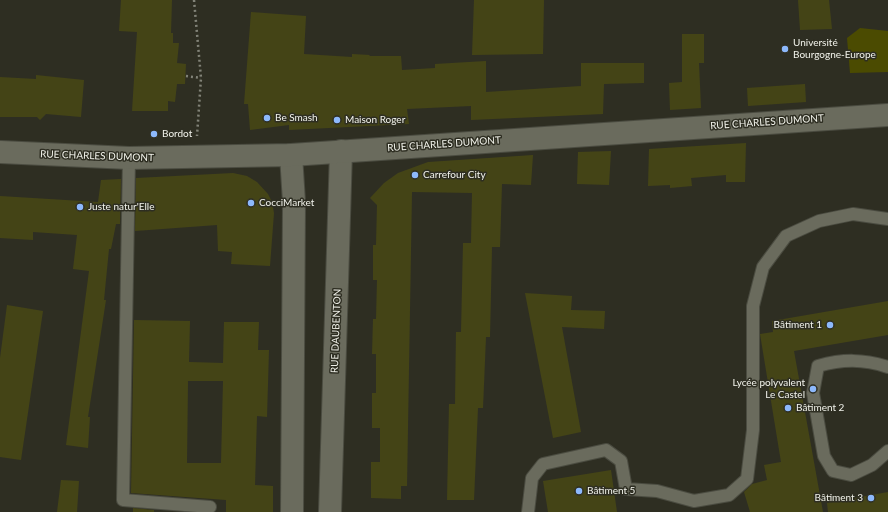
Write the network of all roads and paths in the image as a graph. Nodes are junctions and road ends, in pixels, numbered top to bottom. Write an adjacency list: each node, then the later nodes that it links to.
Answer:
1 (194, 0): 3 (path)
2 (186, 76): 3 (path)
3 (201, 78): 8 (path)
4 (888, 115): 5 (street, RUE CHARLES DUMONT)
5 (341, 151): 7 (street, RUE CHARLES DUMONT); 15 (street, RUE DAUBENTON)
6 (0, 152): 9 (street, RUE CHARLES DUMONT)
7 (291, 155): 8 (street, RUE CHARLES DUMONT); 14 (street)
8 (195, 156): 9 (street, RUE CHARLES DUMONT)
9 (129, 158): 13 (lane)
10 (888, 219): 16 (lane)
11 (888, 367): 12 (lane)
12 (888, 451)
13 (210, 507)
14 (292, 512)
15 (330, 512)
16 (528, 512)

